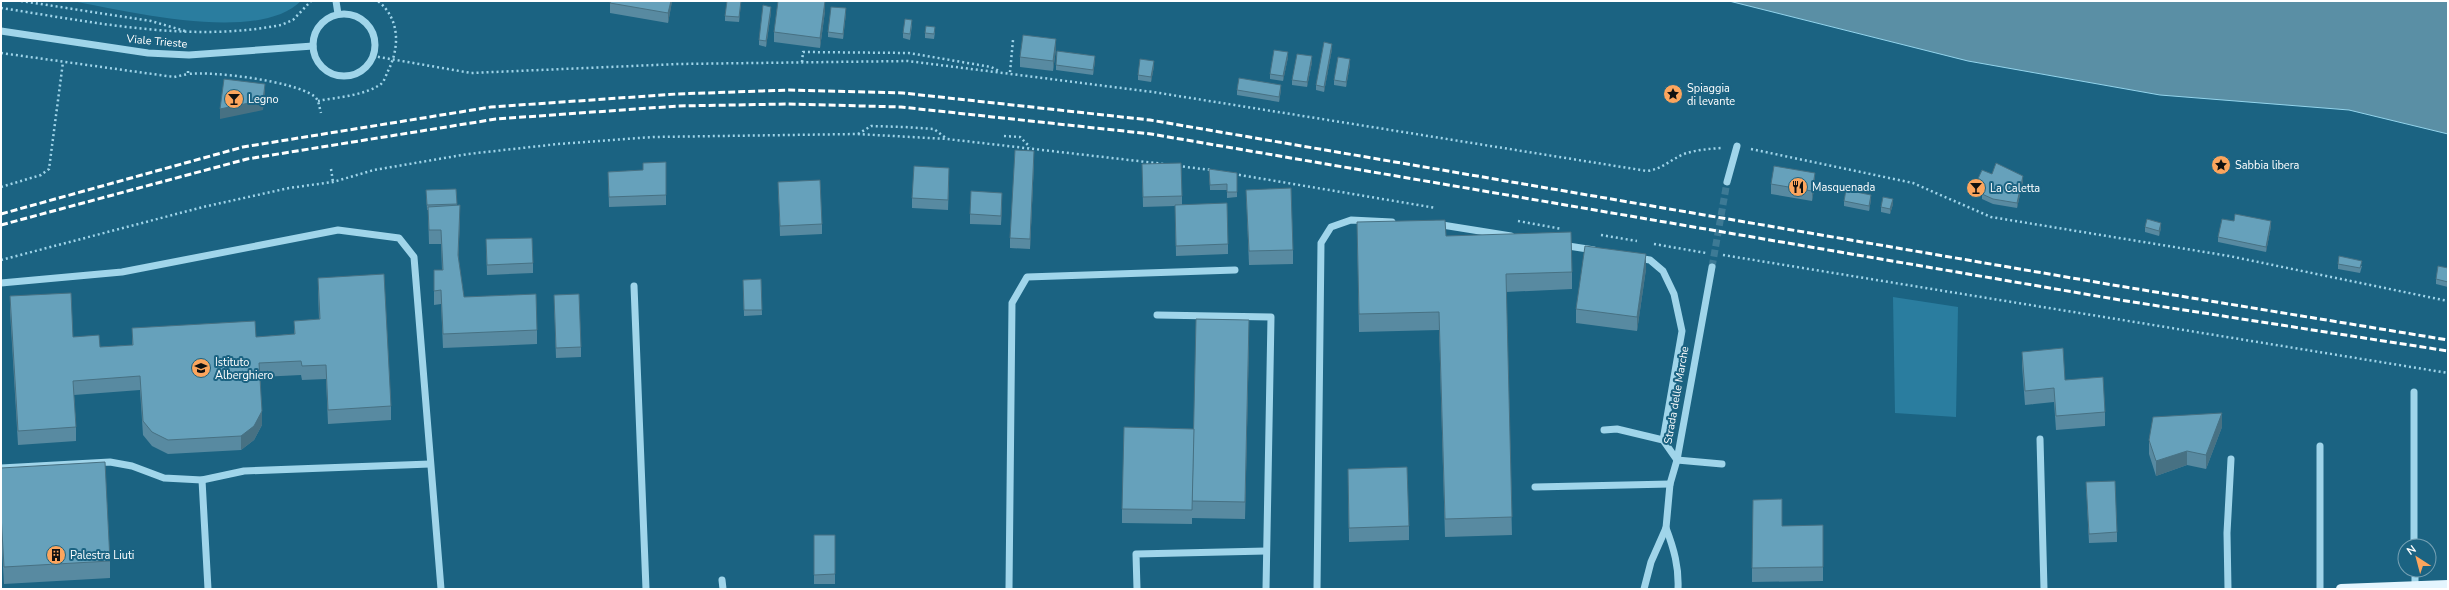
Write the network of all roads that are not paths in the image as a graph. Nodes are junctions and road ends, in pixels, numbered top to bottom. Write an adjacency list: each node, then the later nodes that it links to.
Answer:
1 (336, 1): 2 (street)
2 (338, 14): 4 (street); 4 (street)
3 (1, 31): 4 (street, Viale Trieste)
4 (313, 46)
5 (1737, 146): 6 (street)
6 (1727, 182)
7 (1398, 222): 45 (street)
8 (1429, 224): 9 (street)
9 (1521, 237)
10 (1551, 243): 11 (street)
11 (1604, 252)
12 (1627, 256): 21 (street)
13 (1712, 267): 24 (street, Strada delle Marche)
14 (1235, 270): 42 (street)
15 (1, 283): 25 (street)
16 (634, 286): 40 (street)
17 (1157, 315): 33 (street)
18 (2414, 392): 32 (street)
19 (1604, 430): 21 (street)
20 (2040, 439): 48 (street)
21 (1663, 440): 24 (street)
22 (2320, 446): 50 (street)
23 (2231, 459): 49 (street)
24 (1677, 460): 26 (street); 29 (street, Strada delle Marche)
25 (430, 464): 28 (street); 39 (street)
26 (1722, 464)
27 (1, 468): 28 (street)
28 (202, 480): 38 (street)
29 (1670, 484): 30 (street); 31 (street, Strada delle Marche)
30 (1535, 487)
31 (1666, 528): 46 (street, Strada delle Marche); 47 (street, Strada delle Marche)
32 (2414, 538)
33 (1266, 550): 43 (street); 44 (street)
34 (2414, 578): 37 (street)
35 (722, 580): 41 (street)
36 (2448, 585): 37 (main road)
37 (2414, 587): 51 (main road)
38 (208, 589)
39 (441, 589)
40 (646, 589)
41 (723, 589)
42 (1010, 589)
43 (1137, 589)
44 (1266, 589)
45 (1317, 589)
46 (1644, 589)
47 (1678, 589)
48 (2044, 589)
49 (2228, 589)
50 (2320, 589)
51 (2341, 589)

